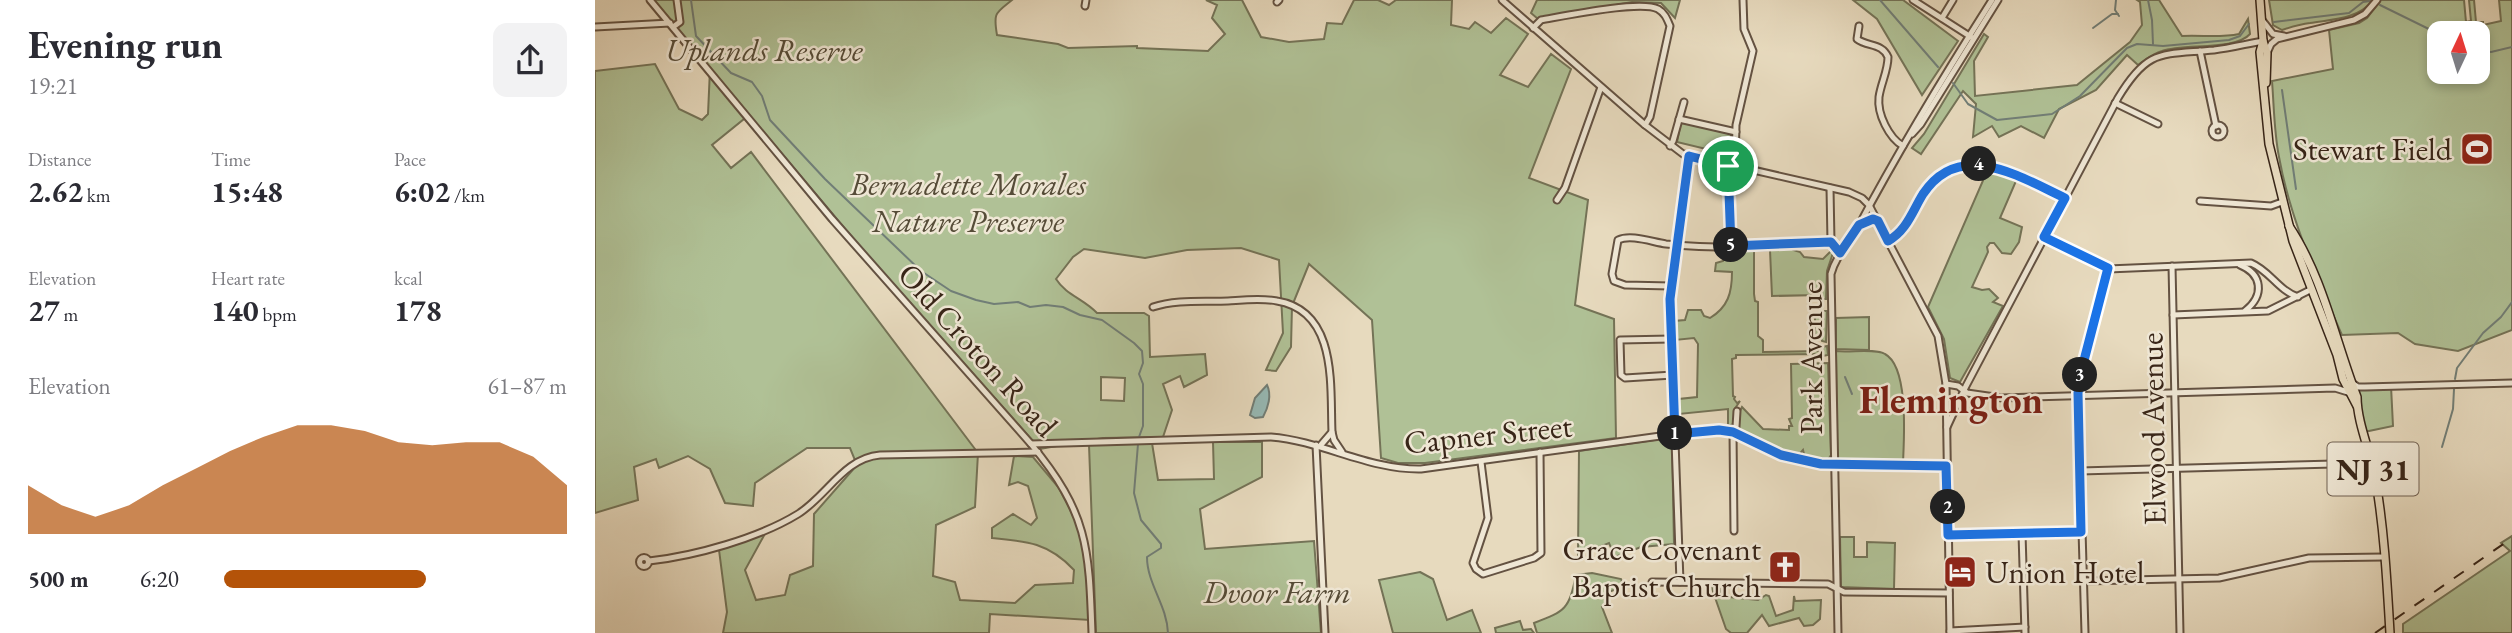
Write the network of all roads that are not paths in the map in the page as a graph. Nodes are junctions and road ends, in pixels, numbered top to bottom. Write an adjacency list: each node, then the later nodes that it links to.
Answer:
1 (650, 0): 13 (street, Old Croton Road)
2 (677, 0): 13 (street)
3 (1743, 0): 30 (street)
4 (1913, 0): 11 (street)
5 (1953, 0): 11 (street)
6 (1991, 0): 18 (street)
7 (1998, 0): 18 (street)
8 (2260, 0): 12 (highway, NJ 31)
9 (2377, 0): 17 (street)
10 (1504, 1): 16 (street)
11 (1942, 18): 18 (street)
12 (2261, 20): 17 (street); 19 (highway, NJ 31)
13 (671, 25): 15 (street); 83 (street, Old Croton Road)
14 (1860, 26): 32 (street)
15 (595, 27)
16 (1533, 28): 23 (street); 28 (street)
17 (2287, 36): 21 (street)
18 (1972, 37): 32 (street, Park Avenue)
19 (2263, 41): 20 (street); 21 (highway, NJ 31); 22 (highway, NJ 31)
20 (2200, 51): 25 (street); 29 (street)
21 (2267, 53): 22 (highway, NJ 31)
22 (2265, 87): 39 (highway, NJ 31)
23 (1601, 88): 28 (street); 37 (street)
24 (1683, 102): 26 (street)
25 (2115, 103): 27 (street); 36 (street)
26 (1679, 119): 30 (street); 31 (street)
27 (2158, 124)
28 (1645, 125): 31 (street)
29 (2216, 126)
30 (1736, 132): 34 (street)
31 (1670, 146): 33 (street)
32 (1903, 146): 40 (street, Park Avenue)
33 (1689, 156): 34 (street); 47 (street)
34 (1732, 167): 35 (street); 48 (street)
35 (1830, 188): 40 (street); 46 (street, Park Avenue)
36 (2065, 198): 44 (street); 45 (street)
37 (1557, 200)
38 (2200, 201): 39 (street)
39 (2283, 202): 43 (highway, NJ 31)
40 (1869, 205): 41 (street); 42 (street, Park Avenue)
41 (1878, 221): 42 (street); 45 (street)
42 (1859, 225): 49 (street, Park Avenue)
43 (2289, 226): 57 (highway, NJ 31); 67 (highway, NJ 31)
44 (2044, 237): 52 (street); 72 (street)
45 (1888, 241): 69 (street)
46 (1831, 242): 48 (street); 49 (street, Park Avenue)
47 (1676, 244): 48 (street); 55 (street); 55 (street)
48 (1731, 246)
49 (1840, 253): 90 (street, Park Avenue)
50 (2237, 264): 51 (street); 53 (street); 54 (street)
51 (2172, 266): 52 (street); 64 (street, Elwood Avenue)
52 (2108, 268): 75 (street)
53 (2265, 271): 54 (street); 56 (street)
54 (2258, 282): 58 (street)
55 (1671, 286): 65 (street)
56 (2281, 289): 59 (street); 60 (street)
57 (2312, 289): 59 (street); 67 (highway, NJ 31)
58 (2257, 297): 62 (street); 63 (street)
59 (2298, 297): 60 (street)
60 (2280, 306): 62 (street)
61 (1153, 307): 80 (street)
62 (2268, 311): 63 (street)
63 (2242, 313): 64 (street)
64 (2173, 315): 74 (street, Elwood Avenue)
65 (1671, 339): 66 (street); 66 (street)
66 (1673, 375): 82 (street)
67 (2347, 380): 70 (street); 71 (street); 73 (highway, NJ 31); 76 (highway, NJ 31)
68 (2512, 383): 70 (street)
69 (1946, 384): 72 (street); 79 (street)
70 (2365, 387): 76 (street)
71 (2335, 388): 73 (street); 74 (street)
72 (1964, 392): 75 (street); 79 (street)
73 (2348, 392): 77 (highway, NJ 31)
74 (2176, 394): 75 (street); 92 (street, Elwood Avenue)
75 (2078, 397): 93 (street)
76 (2357, 397): 77 (highway, NJ 31)
77 (2357, 407): 89 (highway, NJ 31)
78 (1737, 411): 81 (street)
79 (1946, 430): 91 (street)
80 (1332, 432): 84 (street); 86 (street)
81 (1733, 432): 82 (street, Capner Street); 90 (street, Capner Street); 94 (street)
82 (1675, 434): 87 (street, Capner Street); 103 (street)
83 (1031, 443): 84 (street, Capner Street); 85 (street, Old Croton Road)
84 (1318, 445): 86 (street, Capner Street); 109 (street)
85 (1038, 452): 99 (street); 108 (street, Old Croton Road)
86 (1342, 452): 88 (street, Capner Street)
87 (1540, 453): 88 (street, Capner Street); 88 (street)
88 (1481, 462)
89 (2372, 463): 92 (street); 98 (highway, NJ 31)
90 (1835, 464): 91 (street, Capner Street); 104 (street, Park Avenue)
91 (1946, 466): 97 (street)
92 (2177, 470): 93 (street); 100 (street, Elwood Avenue)
93 (2080, 471): 95 (street)
94 (1734, 531)
95 (2081, 532): 96 (street); 101 (street)
96 (2022, 533): 97 (street); 106 (street)
97 (1948, 535): 105 (street)
98 (2384, 557): 100 (street); 113 (highway, NJ 31)
99 (649, 561)
100 (2179, 579): 101 (street); 112 (street, Elwood Avenue)
101 (2083, 581): 111 (street)
102 (1652, 582): 103 (street)
103 (1680, 582): 104 (street)
104 (1836, 588): 105 (street); 110 (street, Park Avenue)
105 (1949, 593): 107 (street)
106 (2025, 630): 107 (street)
107 (1950, 632)
108 (1092, 633)
109 (1325, 633)
110 (1838, 633)
111 (2085, 633)
112 (2180, 633)
113 (2390, 633)

